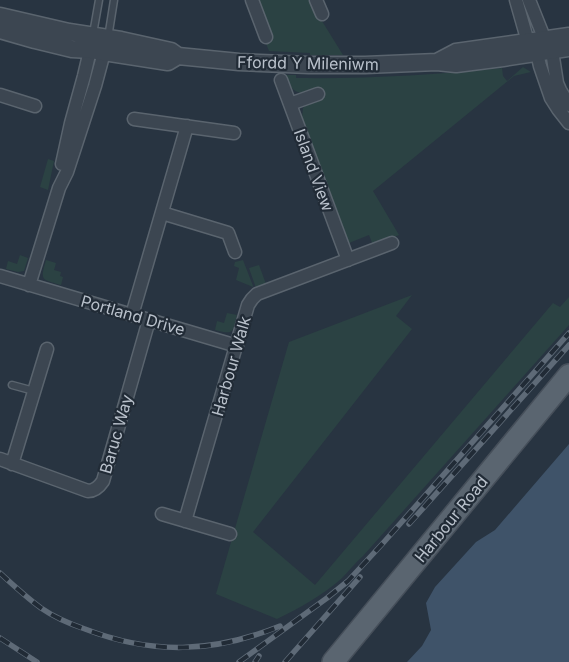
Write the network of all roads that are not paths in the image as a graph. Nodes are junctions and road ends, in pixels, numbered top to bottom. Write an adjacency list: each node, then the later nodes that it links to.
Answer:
1 (99, 0): 12 (lane)
2 (114, 0): 12 (lane)
3 (252, 0): 11 (street)
4 (316, 0): 7 (street)
5 (516, 0): 13 (street)
6 (530, 0): 13 (street)
7 (322, 14)
8 (0, 16): 12 (street, Ffordd Y Mileniwm)
9 (0, 30): 12 (street, Ffordd Y Mileniwm)
10 (569, 36): 13 (street, Ffordd Y Mileniwm)
11 (266, 37)
12 (99, 44): 13 (street, Ffordd Y Mileniwm); 30 (street)
13 (541, 46): 14 (street, Ffordd Y Mileniwm); 19 (street); 22 (street)
14 (569, 48)
15 (281, 80): 18 (street, Island View)
16 (318, 94): 18 (street)
17 (0, 95): 20 (street)
18 (290, 104): 28 (street, Island View)
19 (569, 105)
20 (35, 106)
21 (134, 119): 23 (street)
22 (569, 123)
23 (187, 126): 24 (street); 25 (street)
24 (234, 133)
25 (162, 213): 27 (street); 31 (street)
26 (392, 244): 28 (street, Harbour Walk)
27 (235, 252)
28 (348, 260): 33 (street, Harbour Walk)
29 (0, 276): 30 (street, Portland Drive)
30 (29, 285): 31 (street, Portland Drive)
31 (132, 315): 32 (street, Portland Drive)
32 (149, 320): 33 (street, Portland Drive); 39 (street, Baruc Way)
33 (237, 346): 41 (street, Harbour Walk)
34 (47, 349): 37 (street)
35 (569, 375): 43 (main road, Harbour Road)
36 (12, 385): 37 (lane)
37 (34, 392): 39 (street)
38 (0, 459): 39 (street, Baruc Way)
39 (12, 464)
40 (162, 514): 41 (street)
41 (185, 521): 42 (street)
42 (230, 534)
43 (333, 662)

